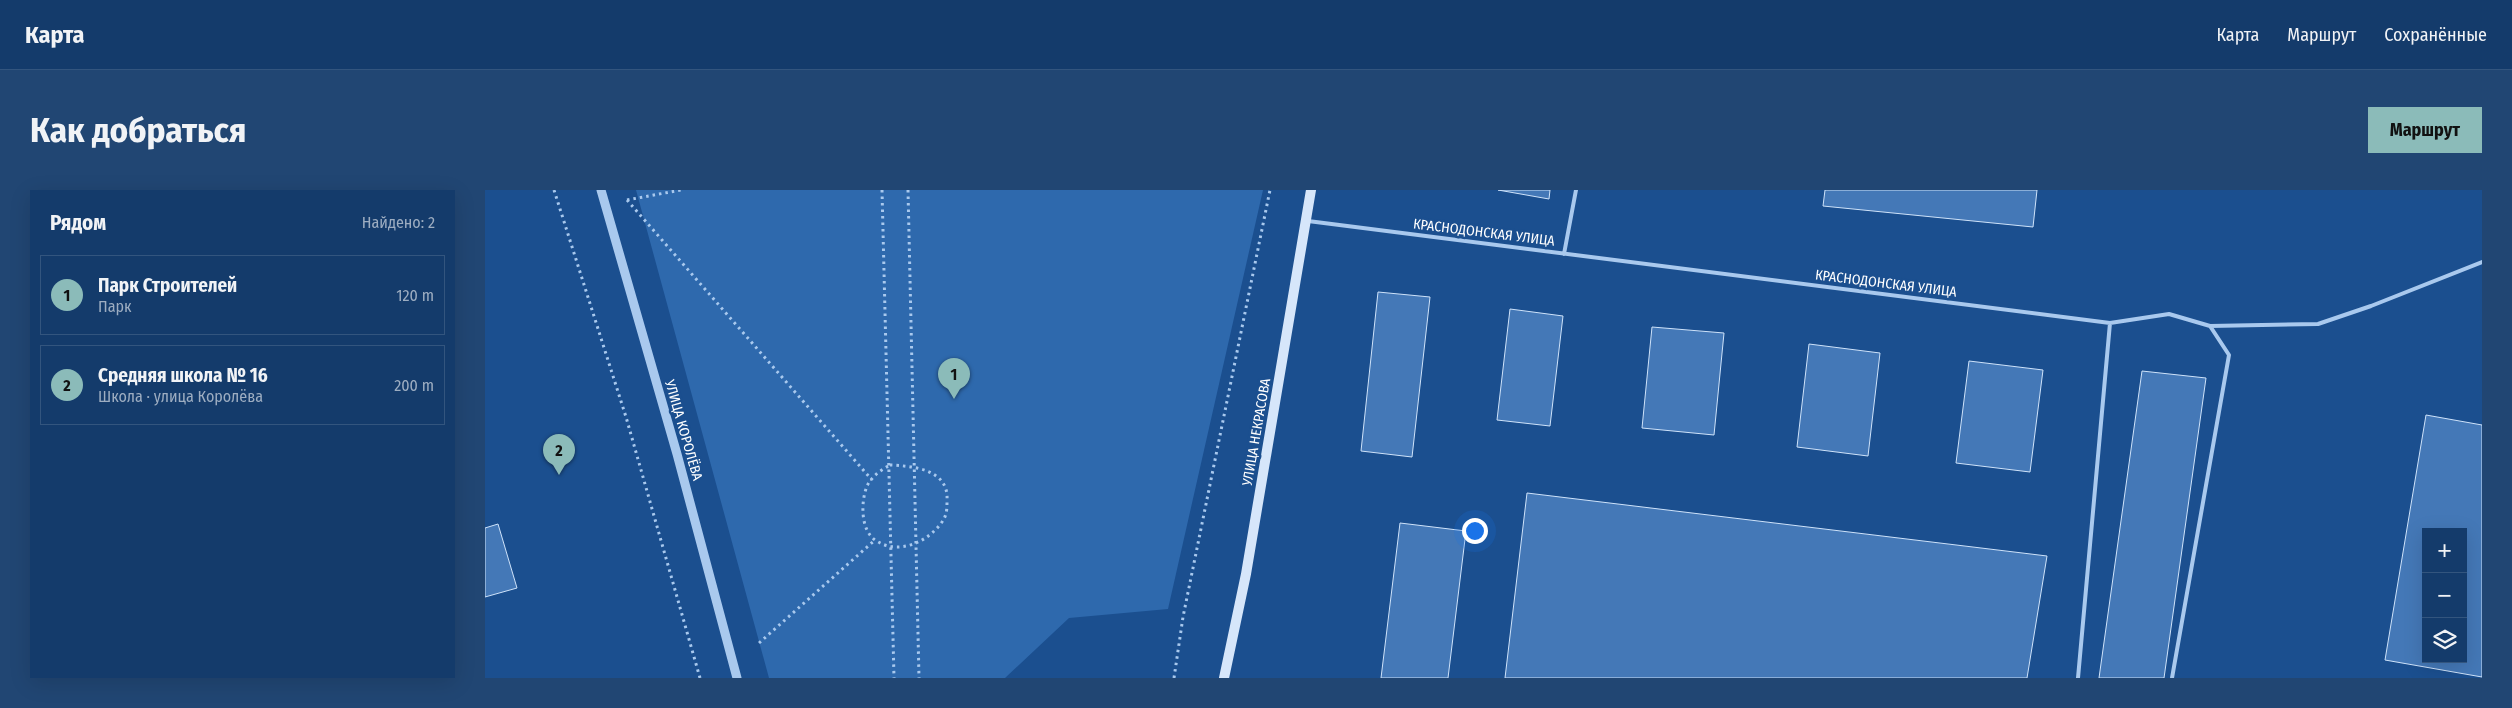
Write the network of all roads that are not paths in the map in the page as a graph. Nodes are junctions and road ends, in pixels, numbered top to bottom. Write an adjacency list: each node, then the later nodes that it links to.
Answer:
1 (601, 190): 9 (street, УЛИЦА КОРОЛЁВА)
2 (1311, 190): 4 (main road, УЛИЦА НЕКРАСОВА)
3 (1576, 190): 5 (lane)
4 (1306, 221): 5 (lane, КРАСНОДОНСКАЯ УЛИЦА); 10 (main road, УЛИЦА НЕКРАСОВА)
5 (1564, 254): 7 (lane, КРАСНОДОНСКАЯ УЛИЦА)
6 (2482, 262): 8 (lane, КРАСНОДОНСКАЯ УЛИЦА)
7 (2110, 323): 8 (lane, КРАСНОДОНСКАЯ УЛИЦА); 11 (lane)
8 (2210, 326): 12 (lane)
9 (737, 678)
10 (1224, 678)
11 (2078, 678)
12 (2172, 678)

